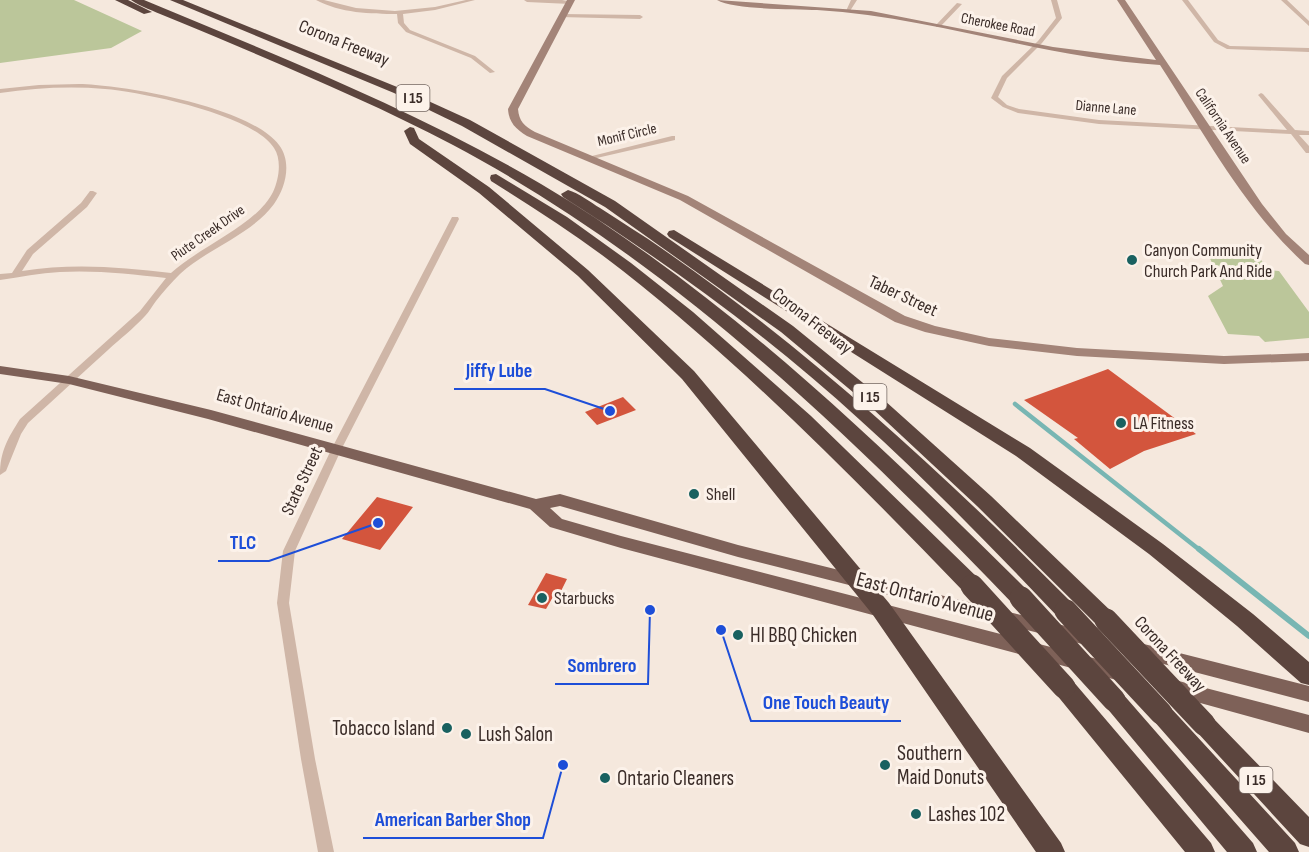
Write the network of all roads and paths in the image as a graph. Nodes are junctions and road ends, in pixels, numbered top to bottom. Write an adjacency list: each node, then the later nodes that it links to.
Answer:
1 (109, 0): 24 (highway)
2 (120, 0): 24 (highway, I 15)
3 (136, 0): 64 (highway, bridge)
4 (158, 0): 65 (highway, bridge)
5 (175, 0): 20 (highway, Corona Freeway / I 15)
6 (180, 0): 20 (highway)
7 (319, 0): 21 (street)
8 (472, 0): 21 (street)
9 (527, 0): 16 (street)
10 (721, 0): 17 (street, Cherokee Road)
11 (854, 0): 19 (street)
12 (1054, 0): 27 (street)
13 (1121, 0): 29 (street, California Avenue)
14 (1185, 0): 28 (street)
15 (1284, 0): 25 (street)
16 (571, 1): 22 (street)
17 (742, 2): 19 (street, Cherokee Road)
18 (959, 4): 26 (street)
19 (848, 10): 26 (street, Cherokee Road)
20 (206, 12): 41 (highway, Corona Freeway / I 15)
21 (400, 12): 30 (street)
22 (562, 16): 23 (street); 39 (street, Taber Street)
23 (640, 17)
24 (170, 22): 34 (highway, I 15)
25 (1309, 24)
26 (938, 26): 27 (street, Cherokee Road)
27 (1037, 46): 29 (street, Cherokee Road); 33 (street, Dianne Lane)
28 (1309, 50)
29 (1163, 63): 33 (street, California Avenue)
30 (492, 72)
31 (0, 91): 45 (street, Piute Creek Drive)
32 (1261, 95): 35 (street)
33 (1206, 128): 35 (street, Dianne Lane); 43 (street, California Avenue)
34 (410, 130): 55 (highway); 63 (highway, I 15, bridge)
35 (1294, 132): 36 (street, Dianne Lane); 38 (street)
36 (1309, 133)
37 (672, 138): 39 (street, Monif Circle)
38 (1309, 151)
39 (588, 158): 47 (street, Taber Street)
40 (93, 193): 44 (street)
41 (610, 204): 57 (highway); 60 (highway, Corona Freeway / I 15, bridge)
42 (455, 219): 50 (street, State Street)
43 (1309, 261)
44 (15, 275): 45 (street); 46 (street)
45 (172, 276): 49 (street, Piute Creek Drive)
46 (0, 277)
47 (1309, 357)
48 (0, 370): 49 (main road, East Ontario Avenue)
49 (69, 380): 50 (main road, East Ontario Avenue); 51 (street, Piute Creek Drive)
50 (336, 450): 52 (main road, East Ontario Avenue); 61 (street, State Street)
51 (0, 471)
52 (536, 505): 53 (main road, East Ontario Avenue); 54 (main road, East Ontario Avenue)
53 (698, 539): 54 (main road); 55 (main road, East Ontario Avenue)
54 (621, 542): 56 (main road, East Ontario Avenue)
55 (855, 579): 56 (highway); 58 (main road, East Ontario Avenue)
56 (881, 609): 59 (main road, East Ontario Avenue); 62 (highway)
57 (1309, 676)
58 (1309, 694)
59 (1309, 724)
60 (1309, 835)
61 (326, 852)
62 (1052, 852)
63 (1202, 852)
64 (1244, 852)
65 (1286, 852)

